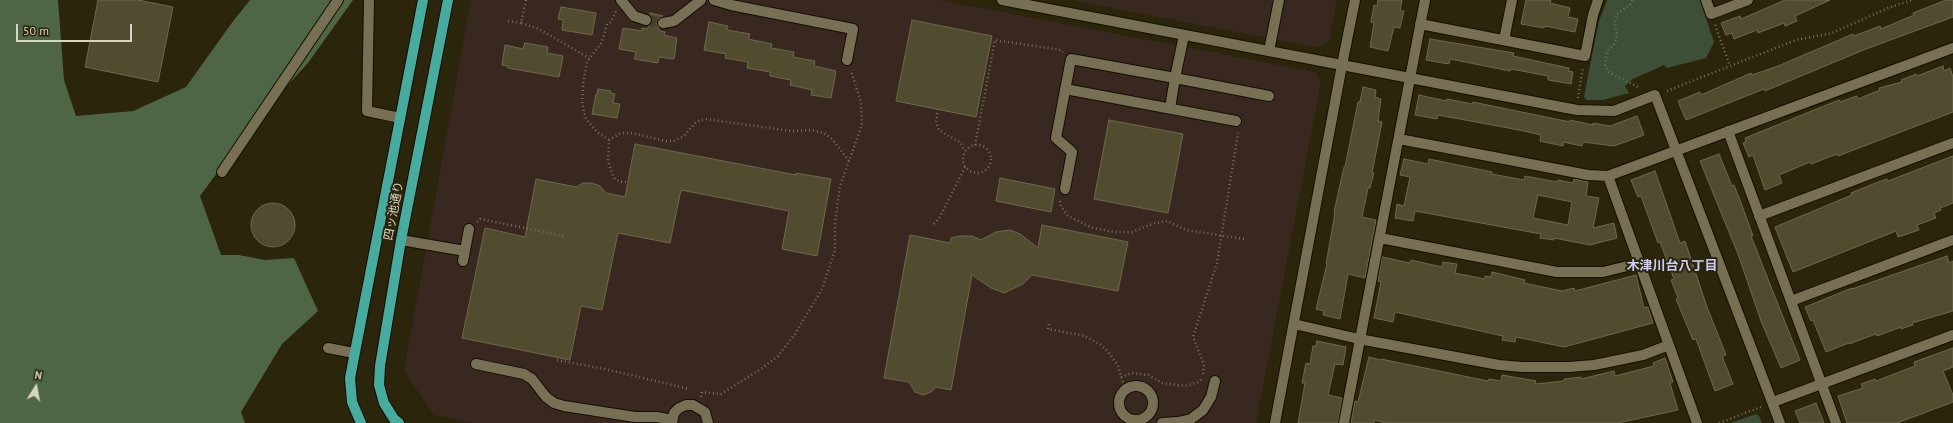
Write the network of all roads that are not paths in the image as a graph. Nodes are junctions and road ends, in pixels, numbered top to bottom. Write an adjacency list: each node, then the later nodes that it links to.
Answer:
1 (338, 0): 37 (street)
2 (369, 0): 31 (street)
3 (423, 0): 31 (main road, 四ッ池通り)
4 (448, 0): 43 (main road, 四ッ池通り)
5 (621, 0): 17 (street)
6 (701, 0): 18 (street)
7 (714, 0): 24 (street)
8 (1002, 0): 16 (street)
9 (1279, 0): 23 (street)
10 (1355, 0): 25 (street)
11 (1425, 0): 19 (street)
12 (1512, 0): 21 (street)
13 (1598, 0): 21 (street)
14 (1706, 0): 15 (street)
15 (1748, 0)
16 (1030, 3): 20 (street)
17 (646, 20)
18 (663, 23)
19 (1420, 24): 21 (street); 27 (street)
20 (1184, 35): 23 (street); 26 (street)
21 (1504, 40)
22 (1953, 48): 33 (street)
23 (1269, 51): 25 (street)
24 (847, 60)
25 (1342, 65): 27 (street); 47 (street)
26 (1175, 78): 28 (street); 29 (street); 30 (street)
27 (1410, 78): 34 (street); 36 (street)
28 (1065, 89): 30 (street); 39 (street)
29 (1269, 96)
30 (1170, 108): 32 (street)
31 (400, 118): 52 (main road, 四ッ池通り)
32 (1236, 121)
33 (1728, 131): 36 (street); 40 (street)
34 (1400, 139): 38 (street); 42 (street)
35 (1953, 143): 40 (street)
36 (1676, 152): 38 (street); 56 (street)
37 (222, 172)
38 (1608, 176): 45 (street)
39 (1065, 189)
40 (1759, 216): 46 (street)
41 (469, 229): 43 (street)
42 (1380, 238): 45 (street); 49 (street)
43 (401, 240): 60 (main road, 四ッ池通り)
44 (1953, 240): 46 (street)
45 (1640, 263): 50 (street)
46 (1791, 301): 55 (street)
47 (1294, 324): 49 (street); 63 (street)
48 (1953, 335): 55 (street)
49 (1359, 339): 50 (street); 64 (street)
50 (1669, 345): 65 (street)
51 (328, 348): 52 (street)
52 (354, 353): 59 (main road, 四ッ池通り)
53 (476, 364): 58 (street)
54 (1215, 381): 62 (street)
55 (1822, 384): 56 (street); 67 (street)
56 (1773, 402): 66 (street)
57 (1143, 420): 57 (street); 62 (street)
58 (672, 421): 61 (street)
59 (361, 423)
60 (399, 423)
61 (708, 423)
62 (1162, 423)
63 (1275, 423)
64 (1344, 423)
65 (1697, 423)
66 (1780, 423)
67 (1836, 423)

